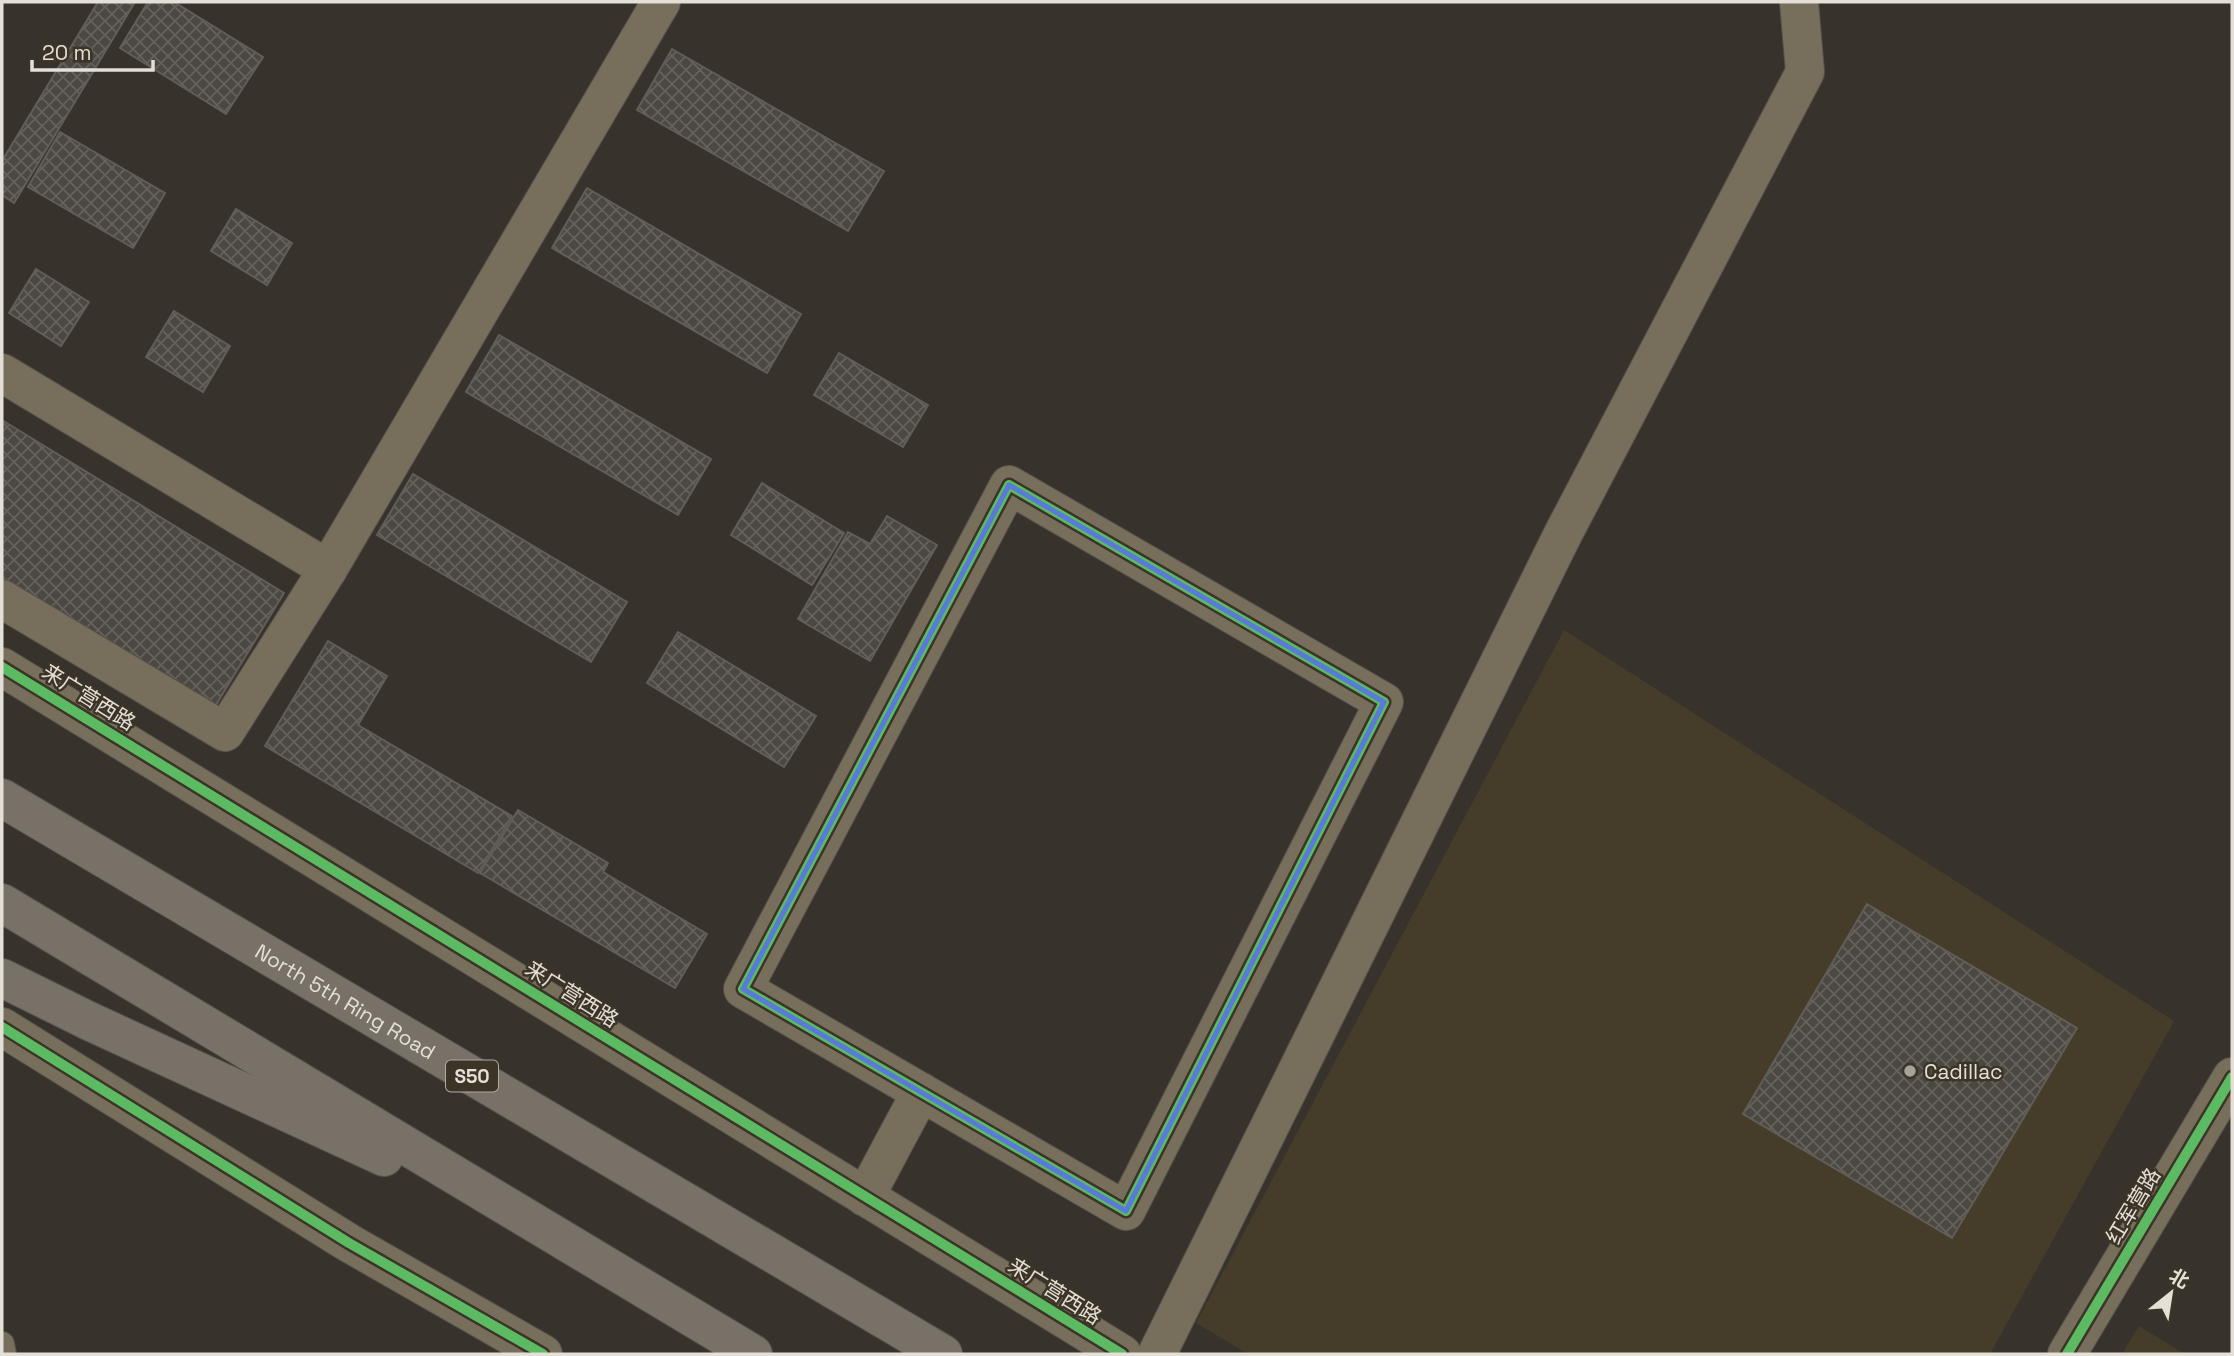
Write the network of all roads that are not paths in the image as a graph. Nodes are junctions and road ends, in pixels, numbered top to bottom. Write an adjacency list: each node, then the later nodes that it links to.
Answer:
1 (661, 2): 4 (street)
2 (1799, 2): 21 (street)
3 (2, 373): 4 (street)
4 (328, 569): 5 (street)
5 (2, 598)
6 (2, 667): 13 (street, 来广营西路)
7 (2, 799): 19 (highway, North 5th Ring Road / S50)
8 (2, 903): 14 (highway)
9 (2, 978): 14 (highway)
10 (2, 1027): 17 (street)
11 (2232, 1077): 22 (street, 红军营路)
12 (921, 1092): 12 (street); 13 (street)
13 (865, 1196): 20 (street, 来广营西路)
14 (558, 1237): 18 (highway)
15 (2, 1344): 16 (lane)
16 (4, 1354)
17 (542, 1354)
18 (753, 1354)
19 (943, 1354)
20 (1122, 1354)
21 (1157, 1354)
22 (2067, 1354)

